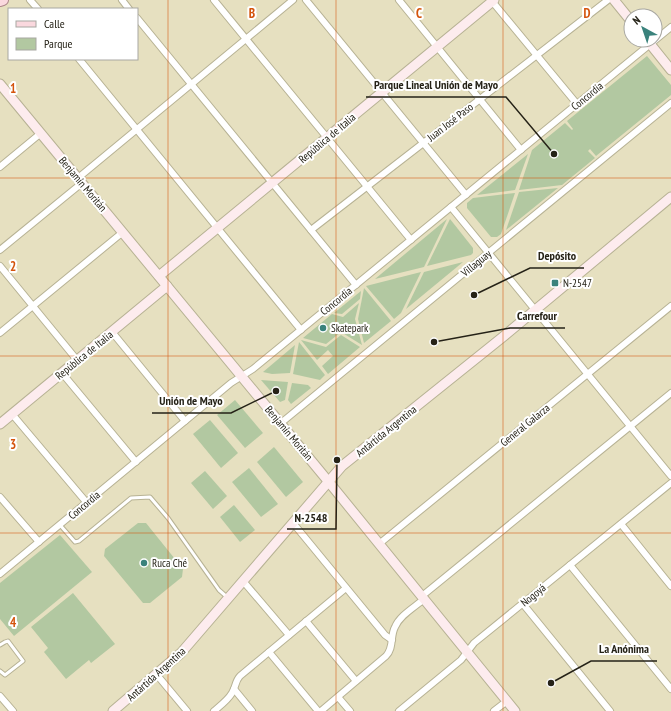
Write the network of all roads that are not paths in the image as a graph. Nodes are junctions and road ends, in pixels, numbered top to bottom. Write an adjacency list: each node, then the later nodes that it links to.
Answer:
1 (30, 0): 10 (street)
2 (122, 0): 11 (street)
3 (214, 0): 14 (street)
4 (293, 0): 14 (street)
5 (306, 0): 23 (street)
6 (399, 0): 15 (street)
7 (493, 0): 15 (street, República de Italia); 18 (street)
8 (608, 0): 18 (street, Juan José Paso)
9 (614, 0): 12 (street)
10 (37, 8)
11 (128, 8)
12 (623, 11)
13 (138, 19): 22 (street)
14 (246, 39): 22 (street); 29 (street)
15 (437, 47): 23 (street, República de Italia); 24 (street)
16 (641, 48): 26 (street, Concordia)
17 (653, 48): 20 (street)
18 (536, 55): 24 (street, Juan José Paso); 26 (street)
19 (80, 60): 27 (street)
20 (671, 70)
21 (0, 84): 28 (street, Benjamín Moritán)
22 (191, 84): 27 (street); 34 (street)
23 (382, 92): 29 (street, República de Italia); 30 (street)
24 (480, 100): 30 (street, Juan José Paso); 31 (street)
25 (671, 103): 44 (street, Villaguay)
26 (577, 104): 31 (street, Concordia)
27 (136, 130): 33 (street); 39 (street)
28 (41, 133): 32 (street); 33 (street, Benjamín Moritán)
29 (327, 138): 34 (street, República de Italia); 35 (street)
30 (424, 143): 35 (street, Juan José Paso); 36 (street)
31 (521, 150): 36 (street, Concordia)
32 (0, 167)
33 (80, 180): 41 (street, Benjamín Moritán); 43 (street)
34 (272, 183): 39 (street, República de Italia); 40 (street)
35 (367, 187): 40 (street, Juan José Paso); 42 (street)
36 (466, 195): 38 (street, Concordia)
37 (671, 197): 51 (street, Antártida Argentina)
38 (451, 207): 42 (street, Concordia); 44 (street)
39 (217, 228): 46 (street, República de Italia); 52 (street)
40 (311, 230): 47 (street)
41 (122, 232): 46 (street, Benjamín Moritán); 49 (street)
42 (411, 240): 47 (street, Concordia)
43 (0, 250)
44 (489, 252): 51 (street); 62 (street, Villaguay)
45 (0, 266): 49 (street)
46 (159, 276): 48 (street, Benjamín Moritán)
47 (356, 285): 52 (street, Concordia)
48 (167, 286): 53 (street, República de Italia); 58 (street, Benjamín Moritán)
49 (33, 306): 54 (street); 55 (street)
50 (671, 306): 57 (street, General Galarza)
51 (536, 310): 57 (street); 67 (street, Antártida Argentina)
52 (301, 330): 58 (street, Concordia)
53 (112, 332): 55 (street, República de Italia); 61 (street)
54 (0, 333)
55 (77, 360): 56 (street, República de Italia)
56 (62, 373): 60 (street, República de Italia); 65 (street)
57 (588, 374): 64 (street); 75 (street, General Galarza)
58 (242, 376): 61 (street, Concordia); 62 (street, Benjamín Moritán)
59 (671, 394): 64 (street)
60 (12, 414): 63 (street, República de Italia); 70 (street)
61 (185, 421): 65 (street, Concordia)
62 (280, 423): 67 (street, Benjamín Moritán)
63 (0, 424)
64 (631, 426): 66 (street); 82 (street)
65 (136, 462): 70 (street, Concordia)
66 (671, 476)
67 (328, 481): 71 (street, Antártida Argentina); 75 (street, Benjamín Moritán)
68 (671, 483): 72 (street, Nogoyá)
69 (0, 497): 74 (street)
70 (87, 502): 73 (street, Concordia)
71 (293, 523): 78 (street, Antártida Argentina); 80 (street)
72 (621, 524): 76 (street, Nogoyá); 79 (street)
73 (60, 525): 74 (street, Concordia); 81 (lane)
74 (39, 542): 77 (street, Concordia)
75 (379, 544): 82 (street, Benjamín Moritán)
76 (570, 565): 83 (street, Nogoyá); 94 (street)
77 (0, 574)
78 (243, 581): 81 (street, Antártida Argentina); 85 (street)
79 (671, 586)
80 (346, 588): 84 (street); 86 (street)
81 (229, 598): 91 (street, Antártida Argentina)
82 (423, 598): 86 (street); 89 (street, Benjamín Moritán)
83 (523, 604): 89 (street, Nogoyá); 108 (street)
84 (306, 621): 85 (street); 92 (street)
85 (289, 635): 88 (street)
86 (392, 640): 92 (street)
87 (0, 645): 90 (lane)
88 (269, 652): 93 (street); 103 (street)
89 (467, 652): 97 (street, Benjamín Moritán); 105 (street, Nogoyá)
90 (0, 671)
91 (157, 675): 99 (street, Antártida Argentina); 100 (street)
92 (356, 681): 96 (street)
93 (234, 689): 101 (street); 102 (street)
94 (671, 689)
95 (0, 696): 98 (street)
96 (338, 697): 103 (street); 104 (street)
97 (507, 700): 106 (street); 107 (street, Benjamín Moritán)
98 (13, 711)
99 (113, 711)
100 (187, 711)
101 (214, 711)
102 (252, 711)
103 (319, 711)
104 (350, 711)
105 (399, 711)
106 (494, 711)
107 (515, 711)
108 (610, 711)

